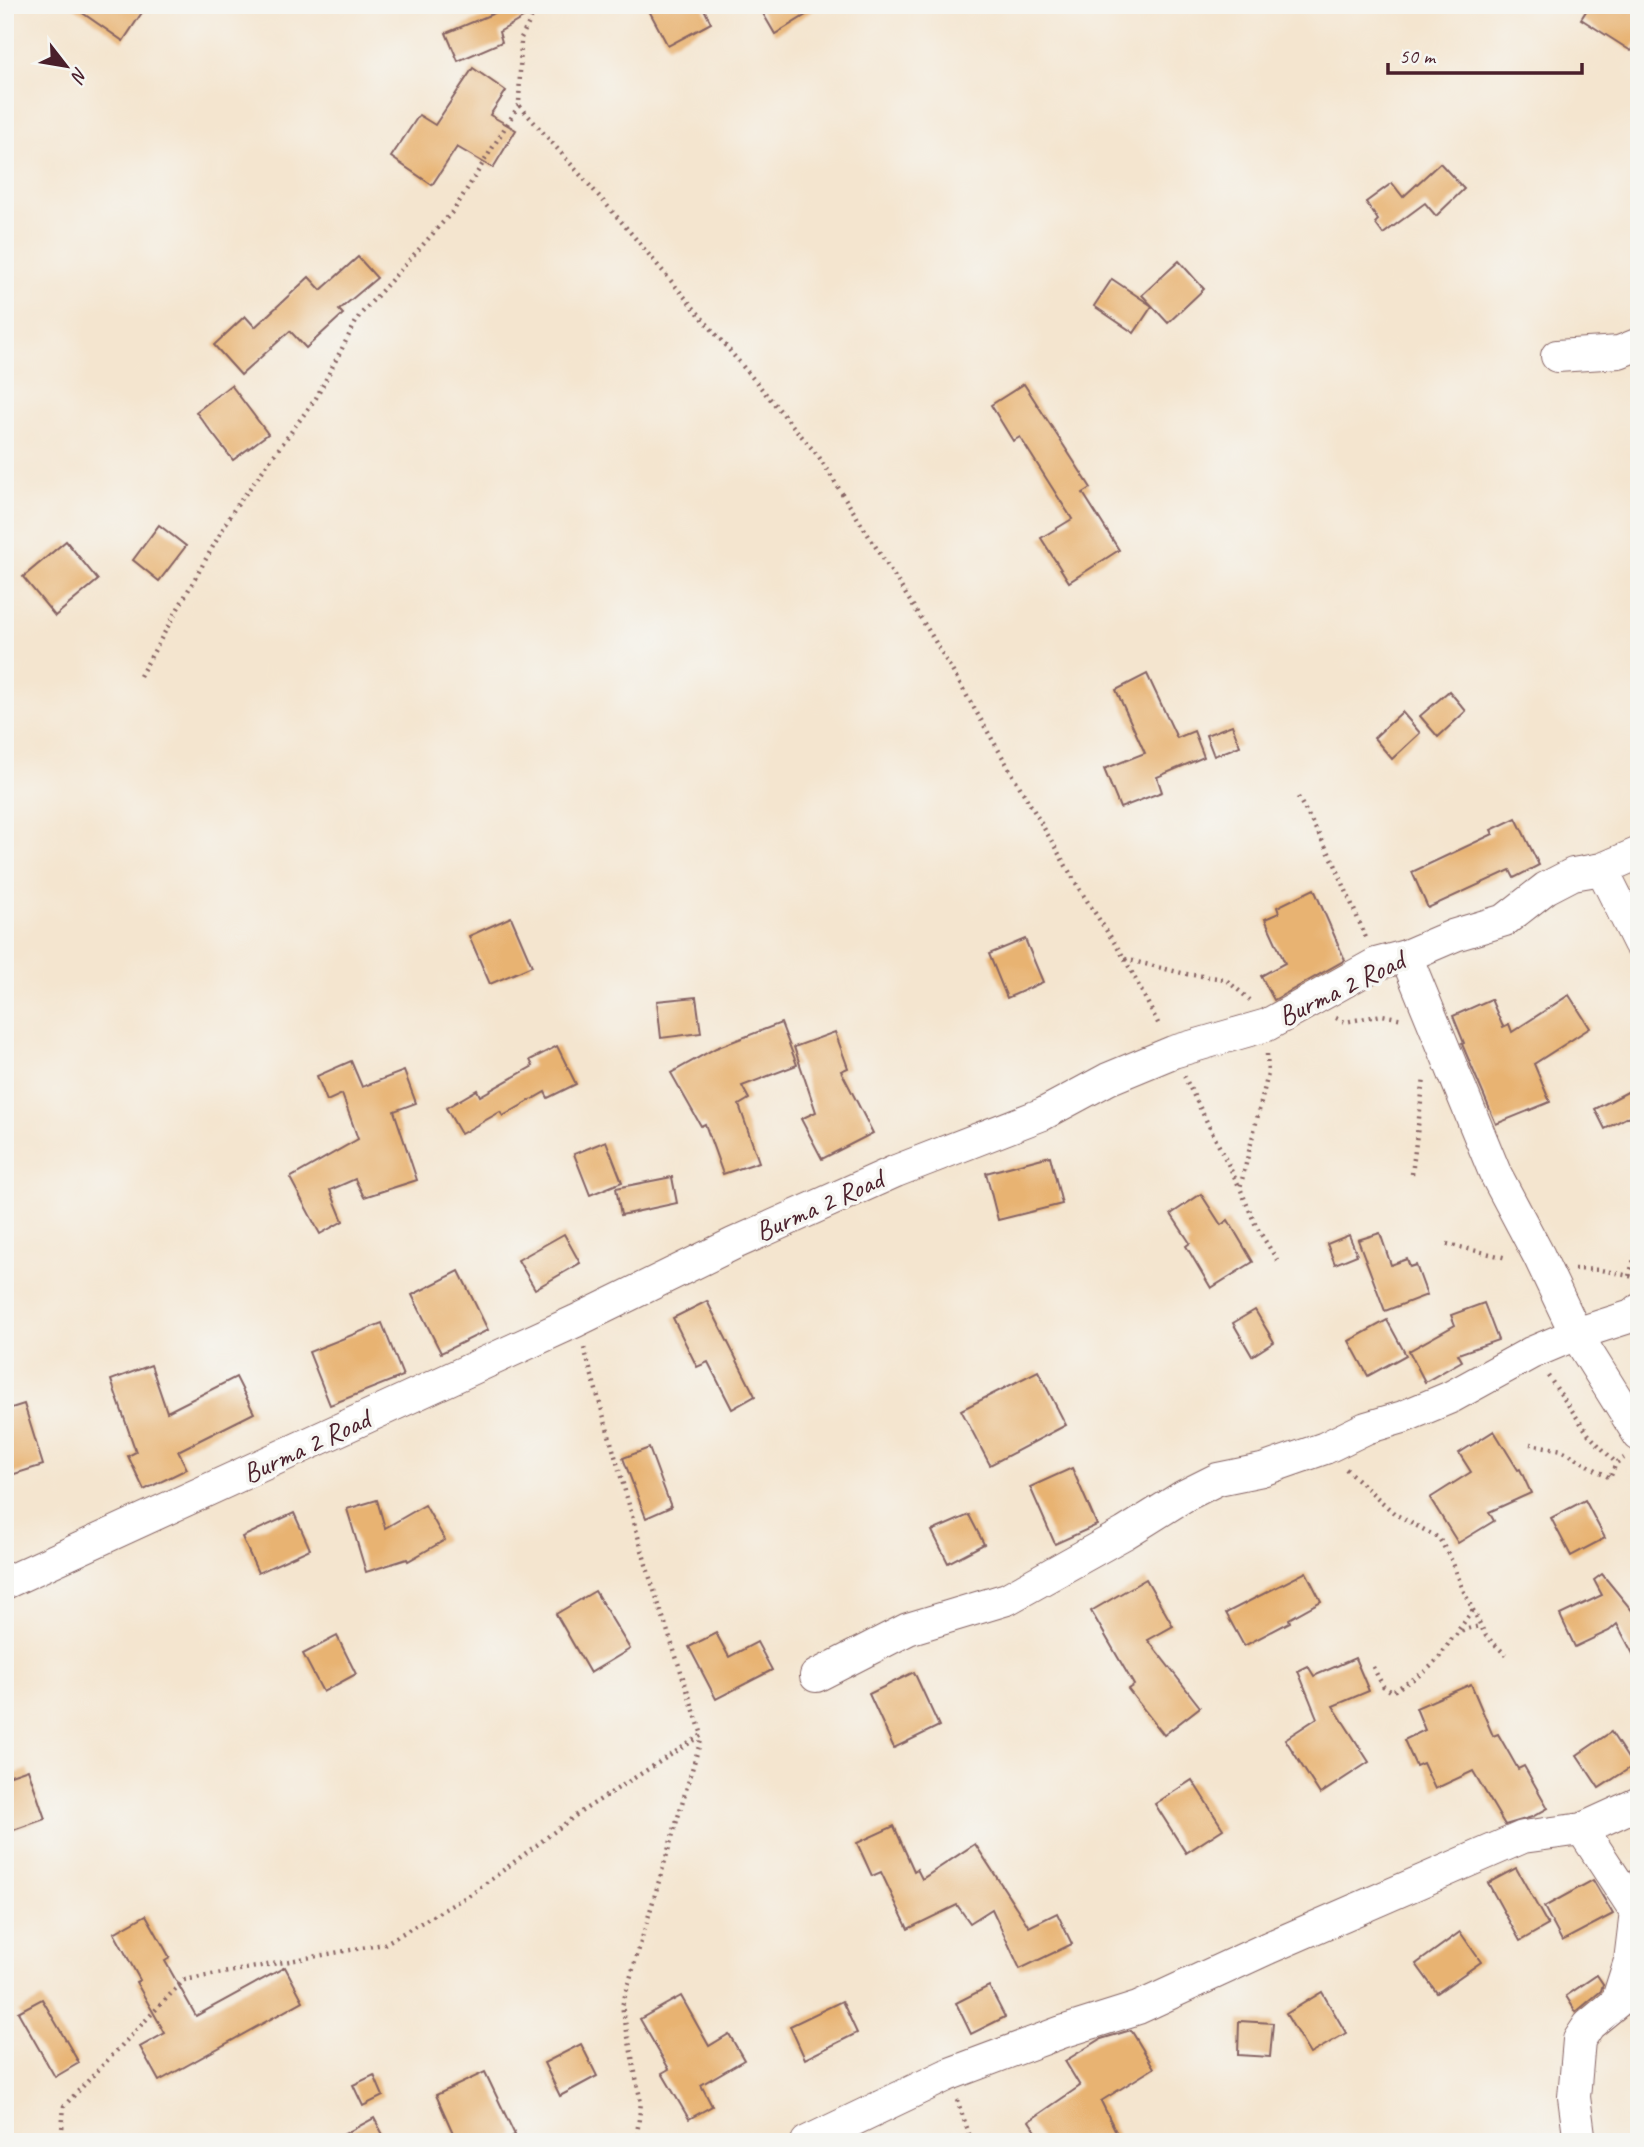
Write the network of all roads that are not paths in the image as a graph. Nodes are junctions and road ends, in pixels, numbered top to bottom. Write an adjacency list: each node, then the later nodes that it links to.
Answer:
1 (1639, 344): 2 (street)
2 (1557, 356)
3 (1639, 853): 4 (street, Burma 2 Road)
4 (1602, 869): 5 (street); 6 (street, Burma 2 Road)
5 (1639, 943)
6 (1391, 960): 8 (street); 10 (street, Burma 2 Road)
7 (1635, 1313): 8 (street)
8 (1576, 1334): 9 (street); 11 (street)
9 (1635, 1429)
10 (5, 1583)
11 (816, 1676)
12 (1639, 1803): 13 (street)
13 (1582, 1829): 14 (street); 16 (street)
14 (1637, 1914): 15 (street)
15 (1575, 2136)
16 (807, 2142)

